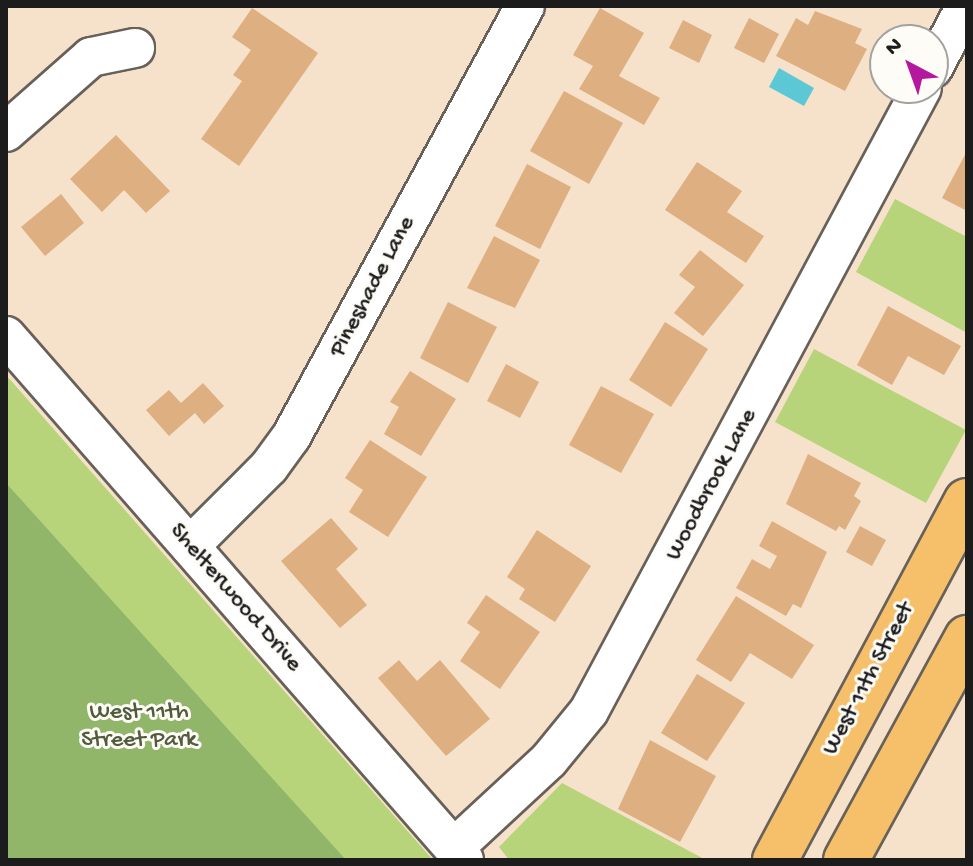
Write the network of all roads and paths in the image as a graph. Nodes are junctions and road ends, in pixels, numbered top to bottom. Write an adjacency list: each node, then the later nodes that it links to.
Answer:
1 (525, 6): 9 (street, Pineshade Lane)
2 (966, 6): 3 (street)
3 (949, 38)
4 (135, 48): 6 (street)
5 (913, 104): 11 (street, Woodbrook Lane)
6 (6, 132)
7 (6, 336): 9 (street, Shelterwood Drive)
8 (965, 507): 12 (main road, West 11th Street)
9 (190, 546): 11 (street, Shelterwood Drive)
10 (967, 638): 13 (main road)
11 (459, 854)
12 (775, 860)
13 (846, 860)

